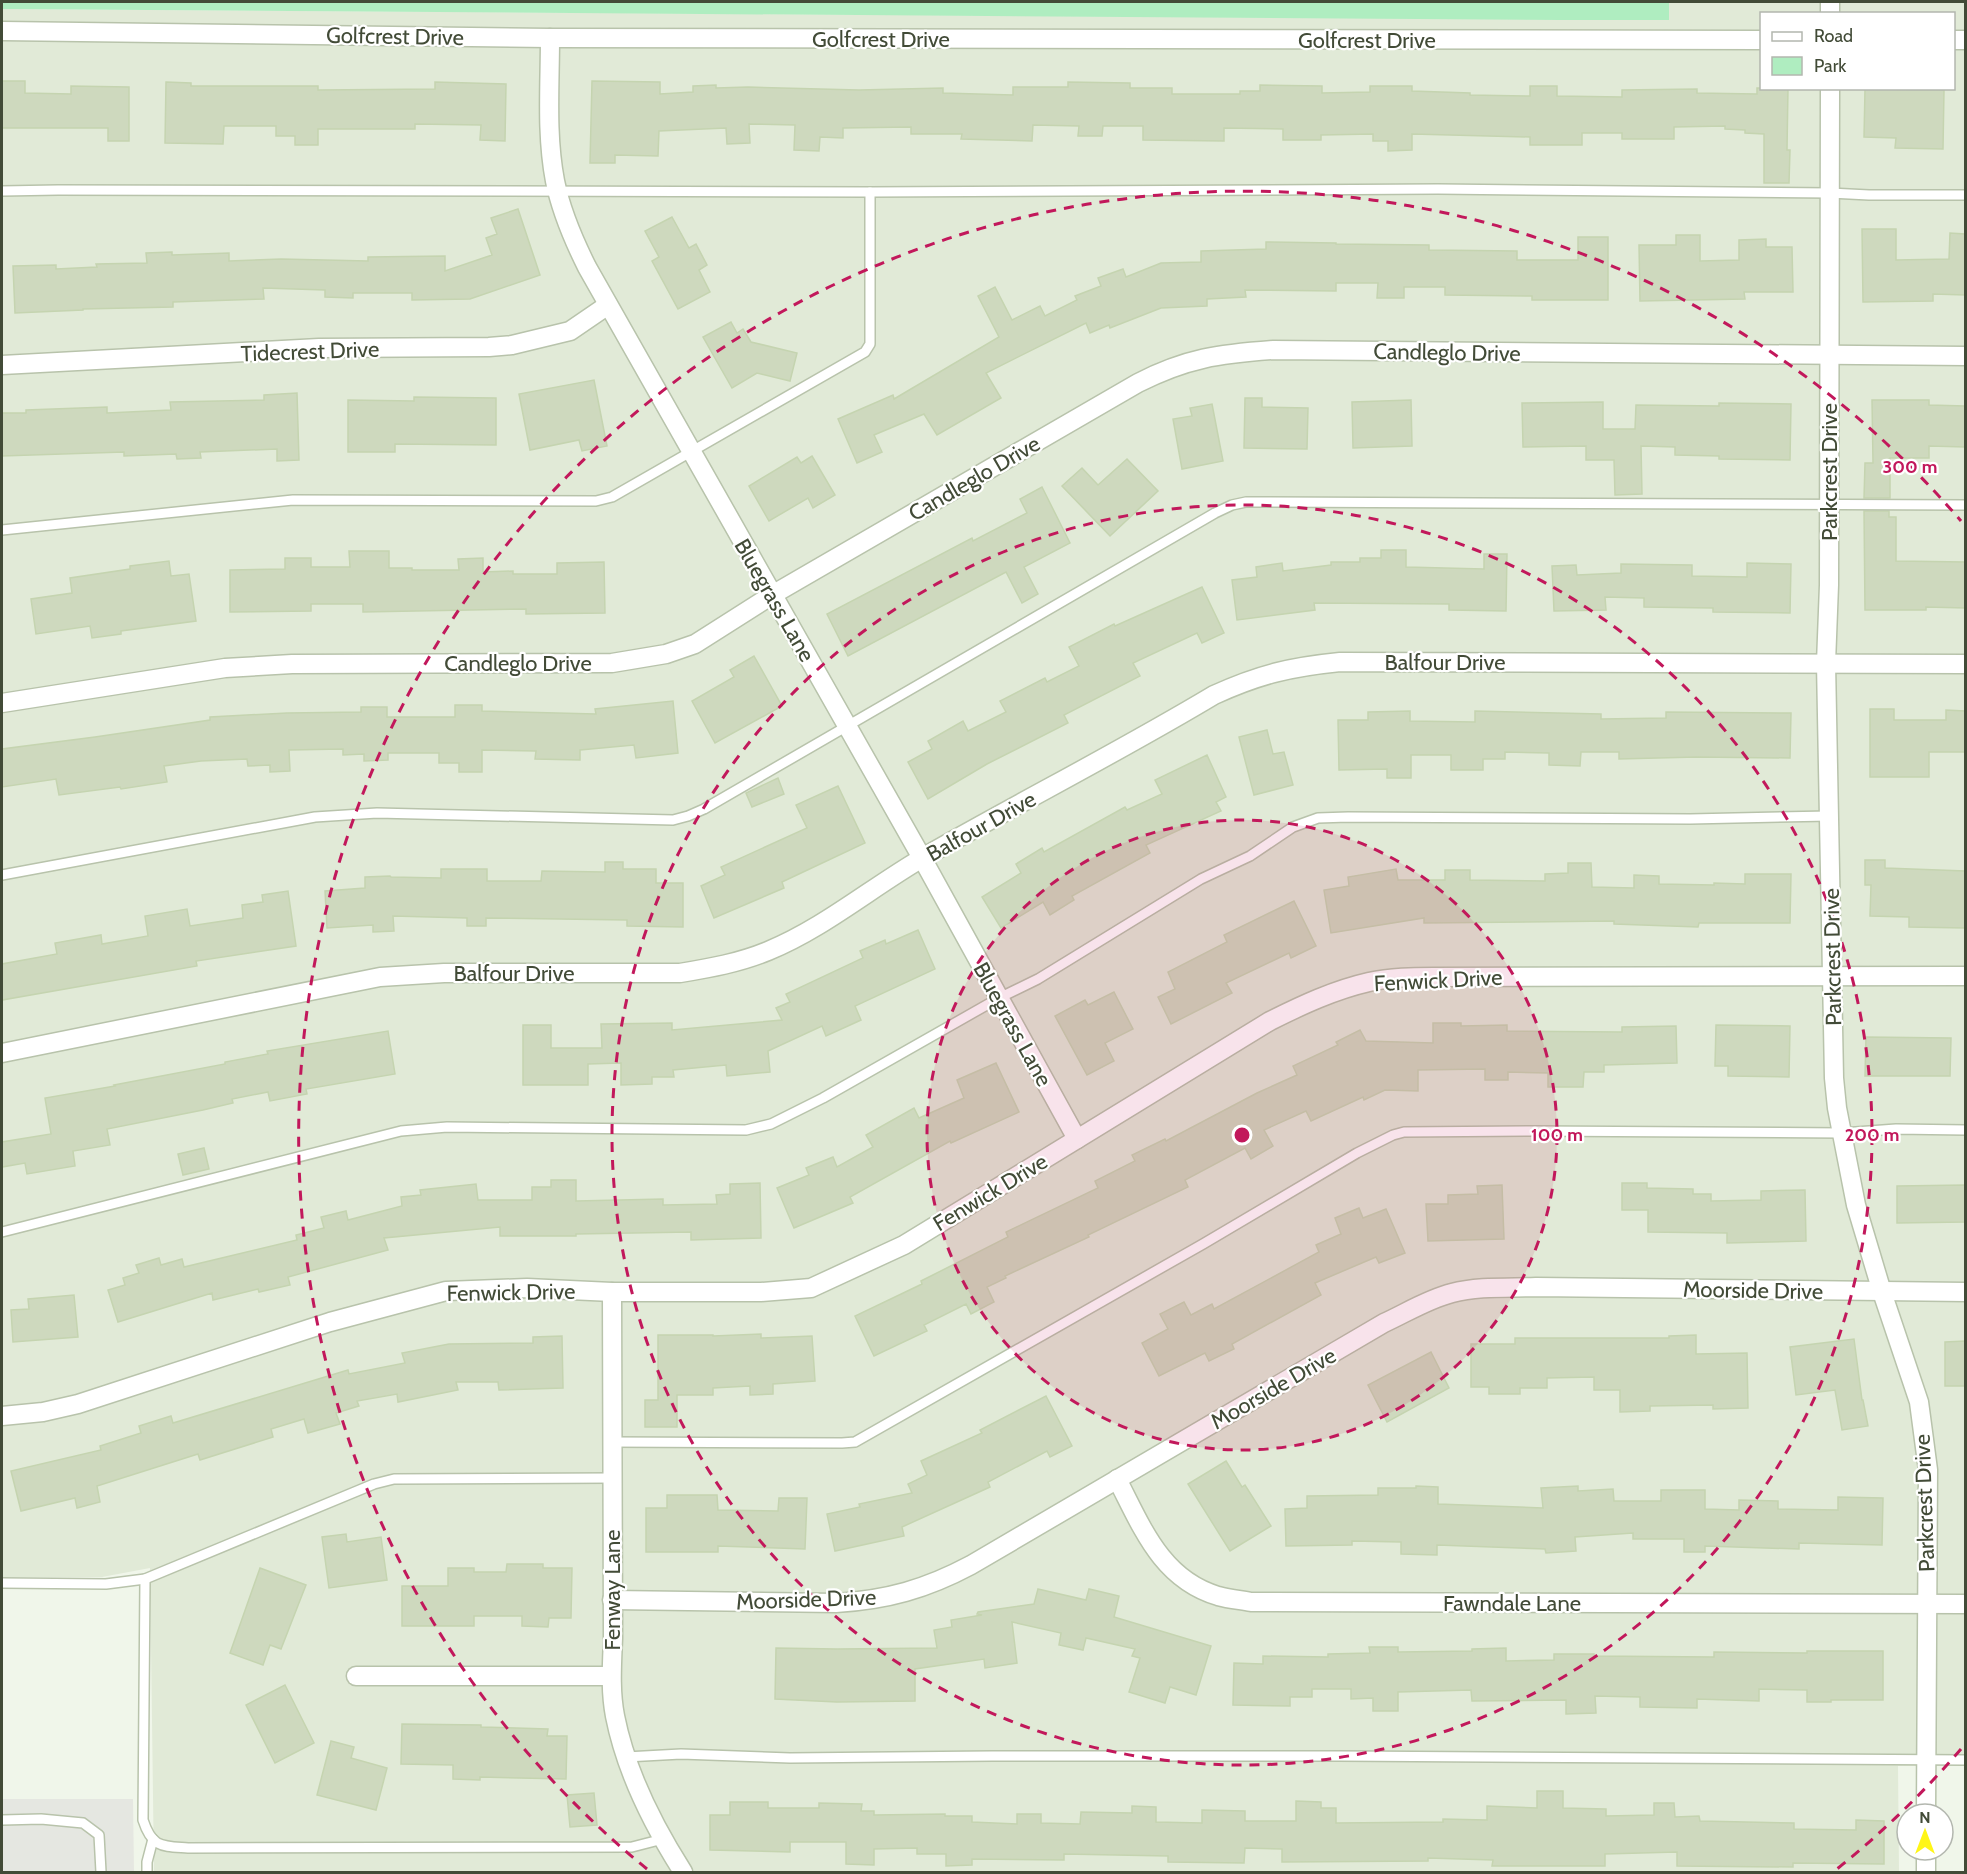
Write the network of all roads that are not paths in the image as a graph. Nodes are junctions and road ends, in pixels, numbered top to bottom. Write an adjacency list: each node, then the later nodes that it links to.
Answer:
1 (2, 31): 2 (street, Golfcrest Drive)
2 (550, 38): 3 (street, Golfcrest Drive); 5 (street, Bluegrass Lane)
3 (1760, 40)
4 (1830, 90): 8 (street, Parkcrest Drive)
5 (558, 190): 6 (lane); 7 (lane); 10 (street, Bluegrass Lane)
6 (2, 191)
7 (870, 192): 8 (lane); 14 (lane)
8 (1830, 193): 9 (lane); 11 (street, Parkcrest Drive)
9 (1965, 195)
10 (608, 305): 13 (street, Tidecrest Drive); 14 (street, Bluegrass Lane)
11 (1830, 356): 12 (street, Candleglo Drive); 15 (street, Parkcrest Drive); 18 (street, Candleglo Drive)
12 (1965, 356)
13 (2, 365)
14 (691, 452): 17 (lane); 18 (street, Bluegrass Lane)
15 (1829, 503): 16 (lane); 19 (street, Parkcrest Drive); 22 (lane)
16 (1965, 505)
17 (2, 530)
18 (772, 595): 21 (street, Candleglo Drive); 22 (street, Bluegrass Lane)
19 (1826, 663): 20 (street, Balfour Drive); 23 (street, Parkcrest Drive); 24 (street, Balfour Drive)
20 (1965, 664)
21 (2, 703)
22 (847, 727): 24 (street, Bluegrass Lane); 25 (lane)
23 (1829, 816): 26 (street, Parkcrest Drive); 28 (lane)
24 (922, 858): 28 (street, Bluegrass Lane); 29 (street, Balfour Drive)
25 (2, 876)
26 (1833, 975): 27 (street, Fenwick Drive); 31 (street, Parkcrest Drive); 32 (street, Fenwick Drive)
27 (1965, 976)
28 (999, 998): 32 (street, Bluegrass Lane); 33 (lane)
29 (2, 1053)
30 (1965, 1130): 31 (lane)
31 (1842, 1133): 35 (street, Parkcrest Drive); 38 (lane)
32 (1077, 1139): 34 (street, Fenwick Drive)
33 (2, 1232)
34 (612, 1292): 37 (street, Fenwick Drive); 38 (street, Fenway Lane)
35 (1882, 1292): 36 (street, Moorside Drive); 40 (street, Moorside Drive); 44 (street, Parkcrest Drive)
36 (1965, 1292)
37 (2, 1416)
38 (612, 1442): 39 (street, Fenway Lane)
39 (612, 1478): 41 (lane); 43 (street, Fenway Lane)
40 (1117, 1479): 43 (street, Moorside Drive); 44 (street, Fawndale Lane)
41 (145, 1579): 42 (lane); 53 (lane)
42 (2, 1582)
43 (612, 1600): 47 (street, Fenway Lane)
44 (1927, 1604): 45 (street, Fawndale Lane); 49 (street, Parkcrest Drive)
45 (1965, 1604)
46 (356, 1676): 47 (street)
47 (611, 1676): 48 (street, Fenway Lane)
48 (626, 1757): 49 (lane); 54 (street, Fenway Lane)
49 (1926, 1759): 50 (lane); 51 (street, Parkcrest Drive)
50 (1965, 1760)
51 (1926, 1802)
52 (2, 1820): 55 (lane)
53 (153, 1839): 54 (lane); 56 (lane)
54 (663, 1839): 57 (street, Fenway Lane)
55 (100, 1872)
56 (147, 1872)
57 (683, 1872)

